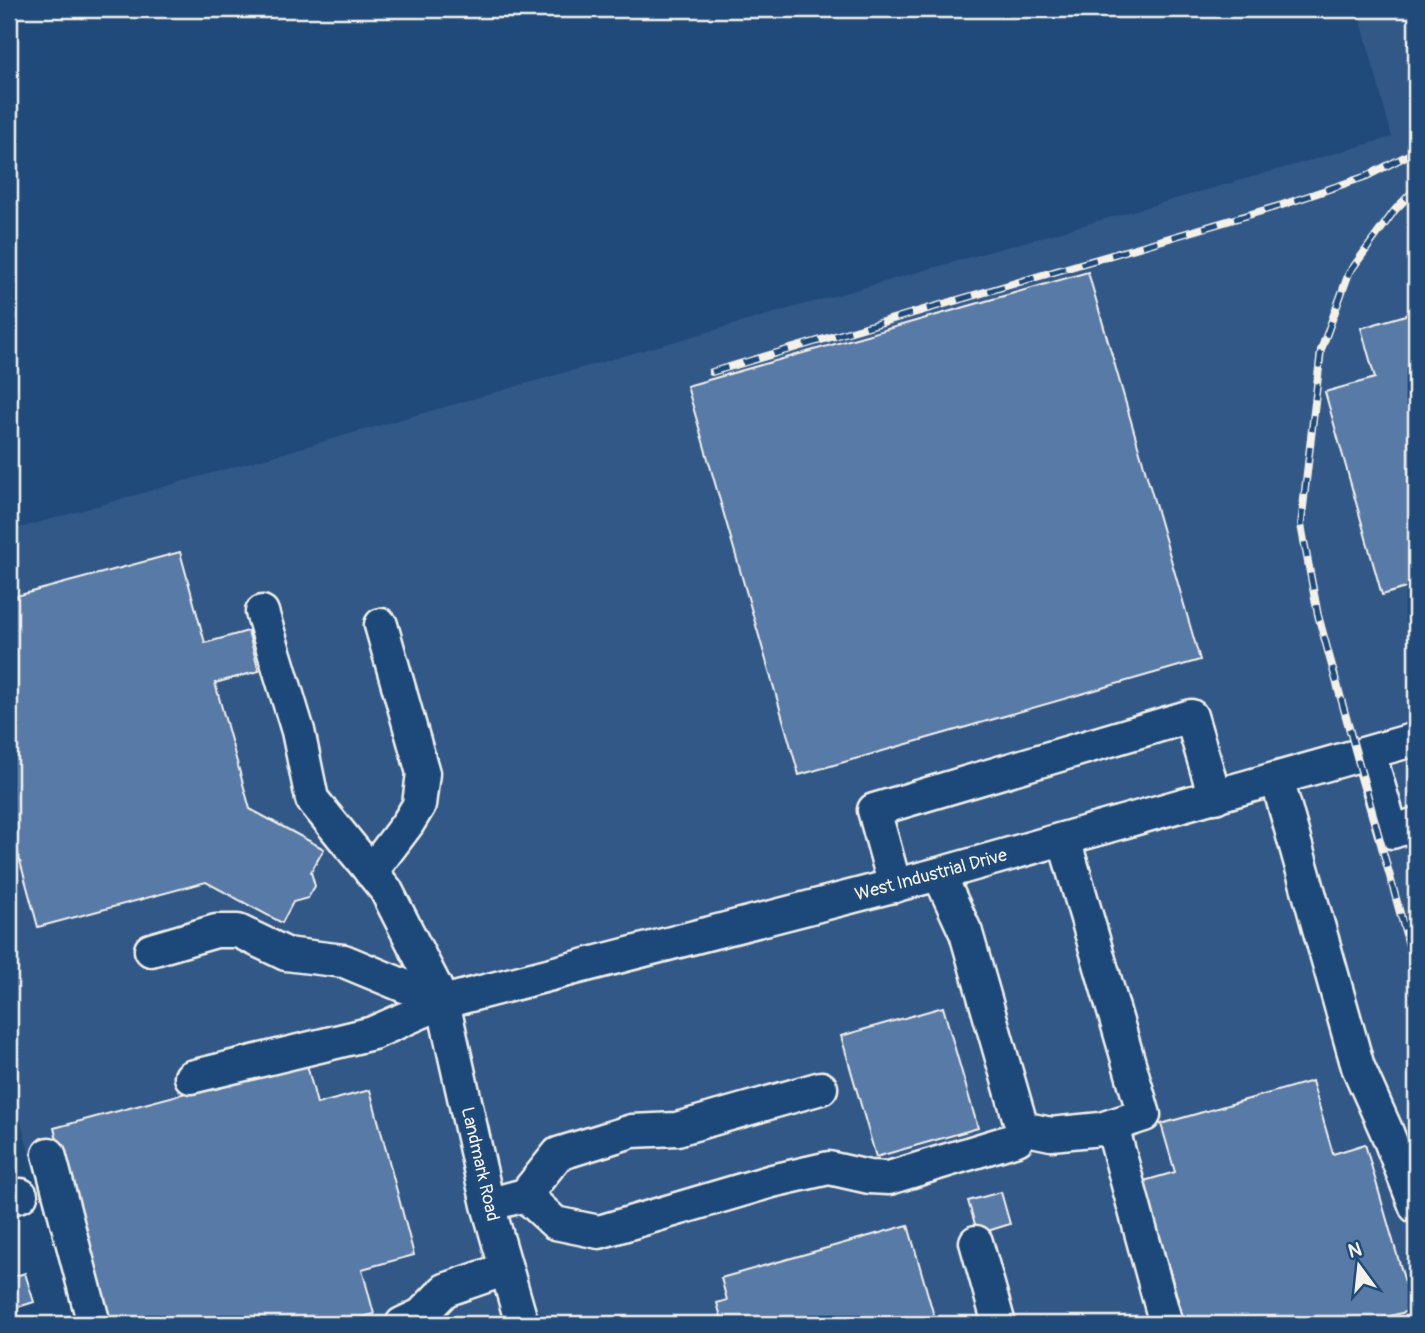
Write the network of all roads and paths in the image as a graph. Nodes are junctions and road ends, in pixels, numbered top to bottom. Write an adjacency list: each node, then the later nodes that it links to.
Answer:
1 (262, 612): 9 (street, Landmark Road)
2 (381, 625): 9 (street)
3 (1416, 739): 4 (street, West Industrial Drive)
4 (1368, 753): 5 (street, West Industrial Drive); 7 (street)
5 (1277, 779): 6 (street, West Industrial Drive); 21 (street)
6 (1215, 797): 8 (street, West Industrial Drive); 11 (street)
7 (1416, 824)
8 (1064, 839): 10 (street, West Industrial Drive); 16 (street)
9 (371, 872): 13 (street, Landmark Road)
10 (939, 874): 11 (street, West Industrial Drive); 17 (street)
11 (895, 886): 13 (street, West Industrial Drive)
12 (151, 950): 13 (street)
13 (443, 1002): 14 (street, West Industrial Drive); 20 (street, Landmark Road)
14 (191, 1077)
15 (821, 1088): 19 (street)
16 (1112, 1126): 17 (street); 28 (street)
17 (1022, 1128): 19 (street)
18 (48, 1154): 24 (street)
19 (525, 1195): 20 (street)
20 (488, 1205): 23 (street, Landmark Road)
21 (1416, 1207)
22 (976, 1242): 27 (street)
23 (506, 1269): 25 (street); 26 (street, Landmark Road)
24 (94, 1324)
25 (402, 1324)
26 (522, 1324)
27 (999, 1324)
28 (1166, 1324)

